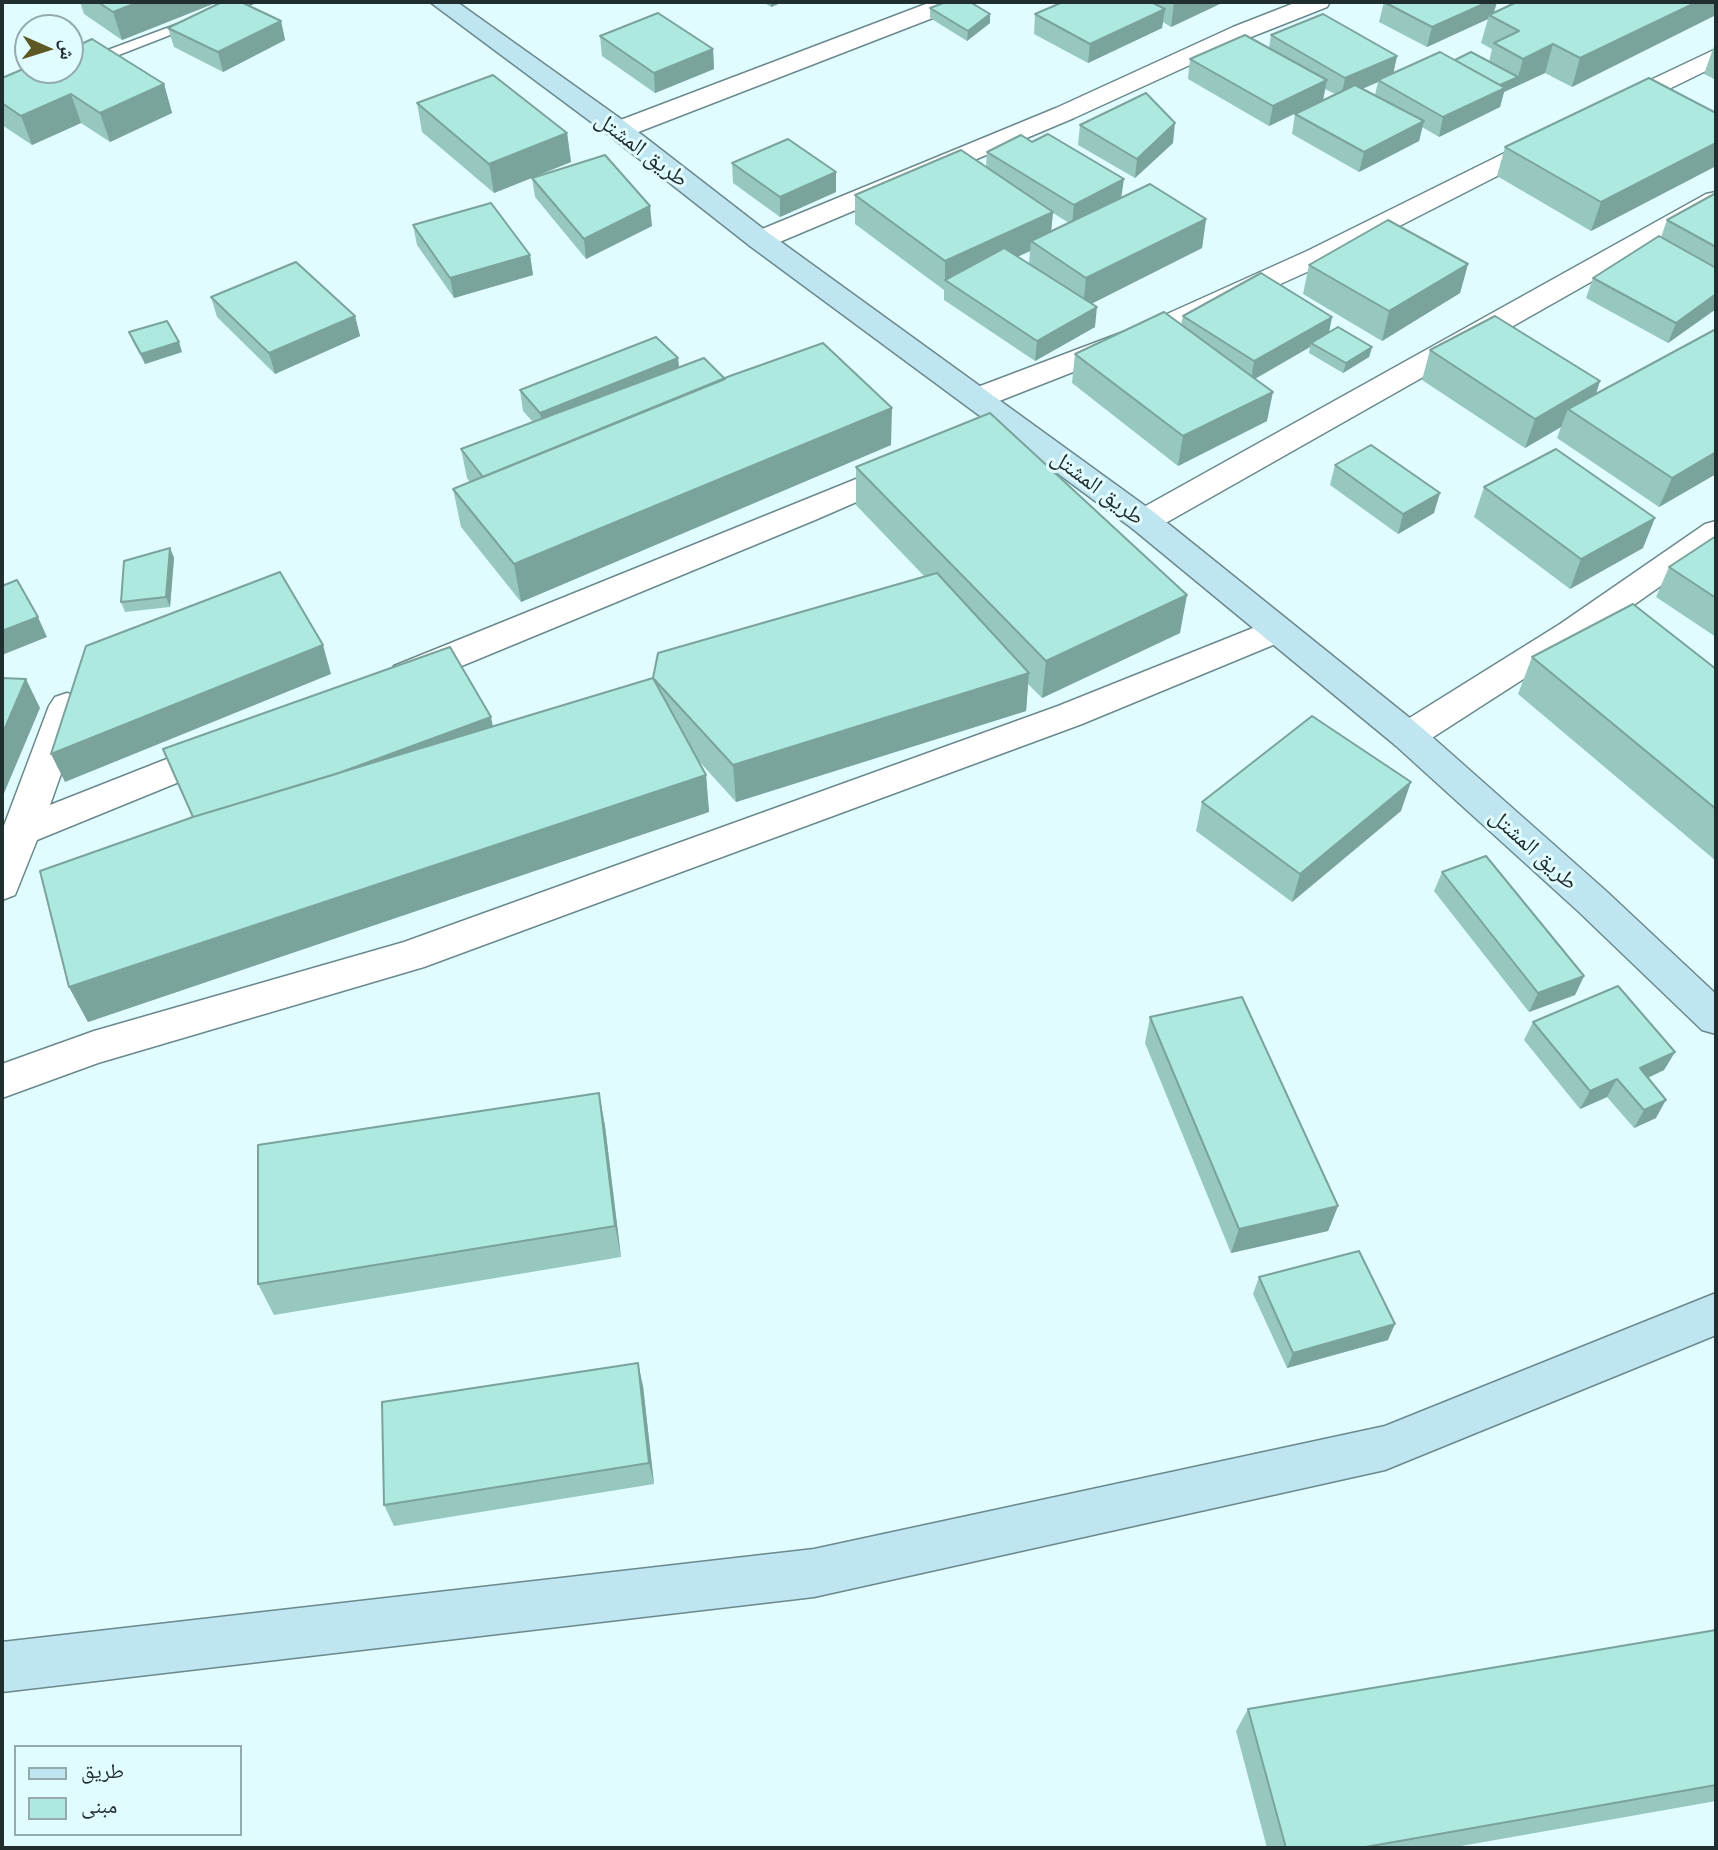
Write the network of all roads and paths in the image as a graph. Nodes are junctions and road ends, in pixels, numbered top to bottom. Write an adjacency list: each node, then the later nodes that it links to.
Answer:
1 (248, 2): 6 (lane)
2 (442, 2): 7 (main road, طريق المشتل)
3 (952, 2): 7 (street)
4 (1318, 2): 9 (street)
5 (1716, 56): 10 (street)
6 (84, 64)
7 (619, 130): 9 (main road, طريق المشتل)
8 (1716, 200): 14 (street)
9 (760, 240): 10 (main road, طريق المشتل)
10 (978, 398): 11 (main road, طريق المشتل)
11 (1012, 422): 12 (street); 14 (main road, طريق المشتل)
12 (976, 438)
13 (927, 460): 17 (street)
14 (1144, 521): 16 (main road, طريق المشتل)
15 (1716, 532): 19 (street)
16 (1278, 630): 19 (main road, طريق المشتل); 24 (street)
17 (381, 685)
18 (67, 706): 21 (street)
19 (1408, 736): 23 (main road, طريق المشتل)
20 (252, 738): 21 (street)
21 (21, 831): 22 (street)
22 (2, 885)
23 (1716, 1018)
24 (2, 1081)
25 (1716, 1313): 26 (main road)
26 (2, 1667)

